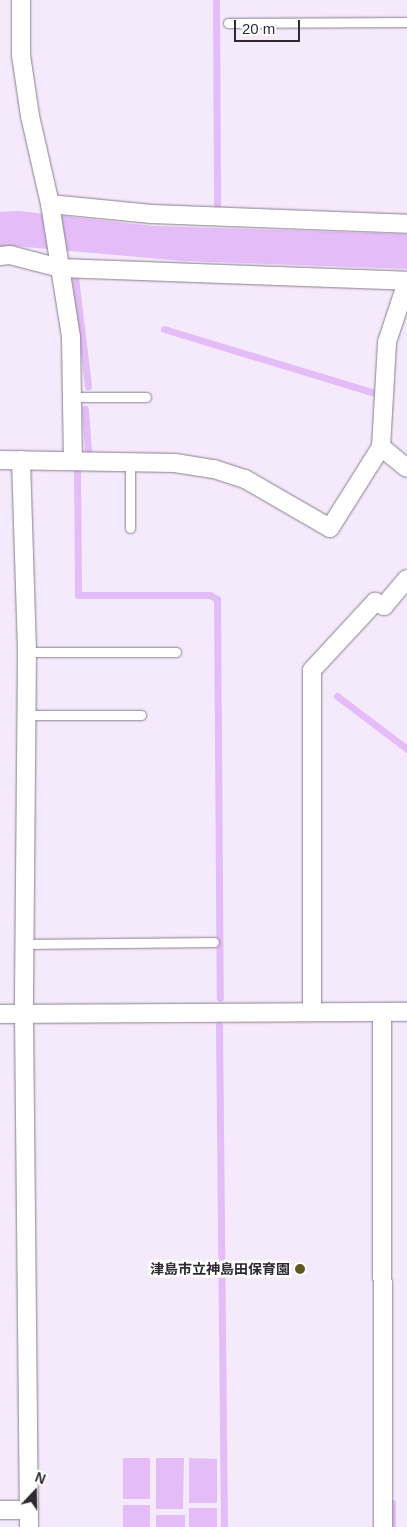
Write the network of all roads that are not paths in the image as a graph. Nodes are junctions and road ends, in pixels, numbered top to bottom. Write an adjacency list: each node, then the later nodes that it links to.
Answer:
1 (21, 0): 4 (street)
2 (407, 22): 3 (lane)
3 (228, 23)
4 (50, 206): 5 (street); 7 (street)
5 (407, 224)
6 (0, 256): 7 (street)
7 (59, 264): 8 (street); 9 (street)
8 (407, 282): 11 (street)
9 (72, 397): 10 (lane); 14 (street)
10 (146, 397)
11 (381, 447): 15 (street); 16 (street)
12 (0, 460): 13 (street)
13 (20, 460): 14 (street); 19 (street)
14 (73, 461): 15 (street)
15 (130, 462): 17 (lane)
16 (407, 468)
17 (130, 528)
18 (407, 579): 25 (street)
19 (27, 652): 20 (lane); 21 (street)
20 (176, 652)
21 (26, 715): 22 (lane); 24 (street)
22 (141, 715)
23 (214, 942): 24 (lane)
24 (26, 944): 29 (street)
25 (312, 1012): 26 (street); 29 (street)
26 (382, 1012): 27 (street); 32 (street)
27 (407, 1012)
28 (0, 1014): 29 (street)
29 (24, 1014): 31 (street)
30 (0, 1510): 31 (street)
31 (29, 1518)
32 (383, 1527)

